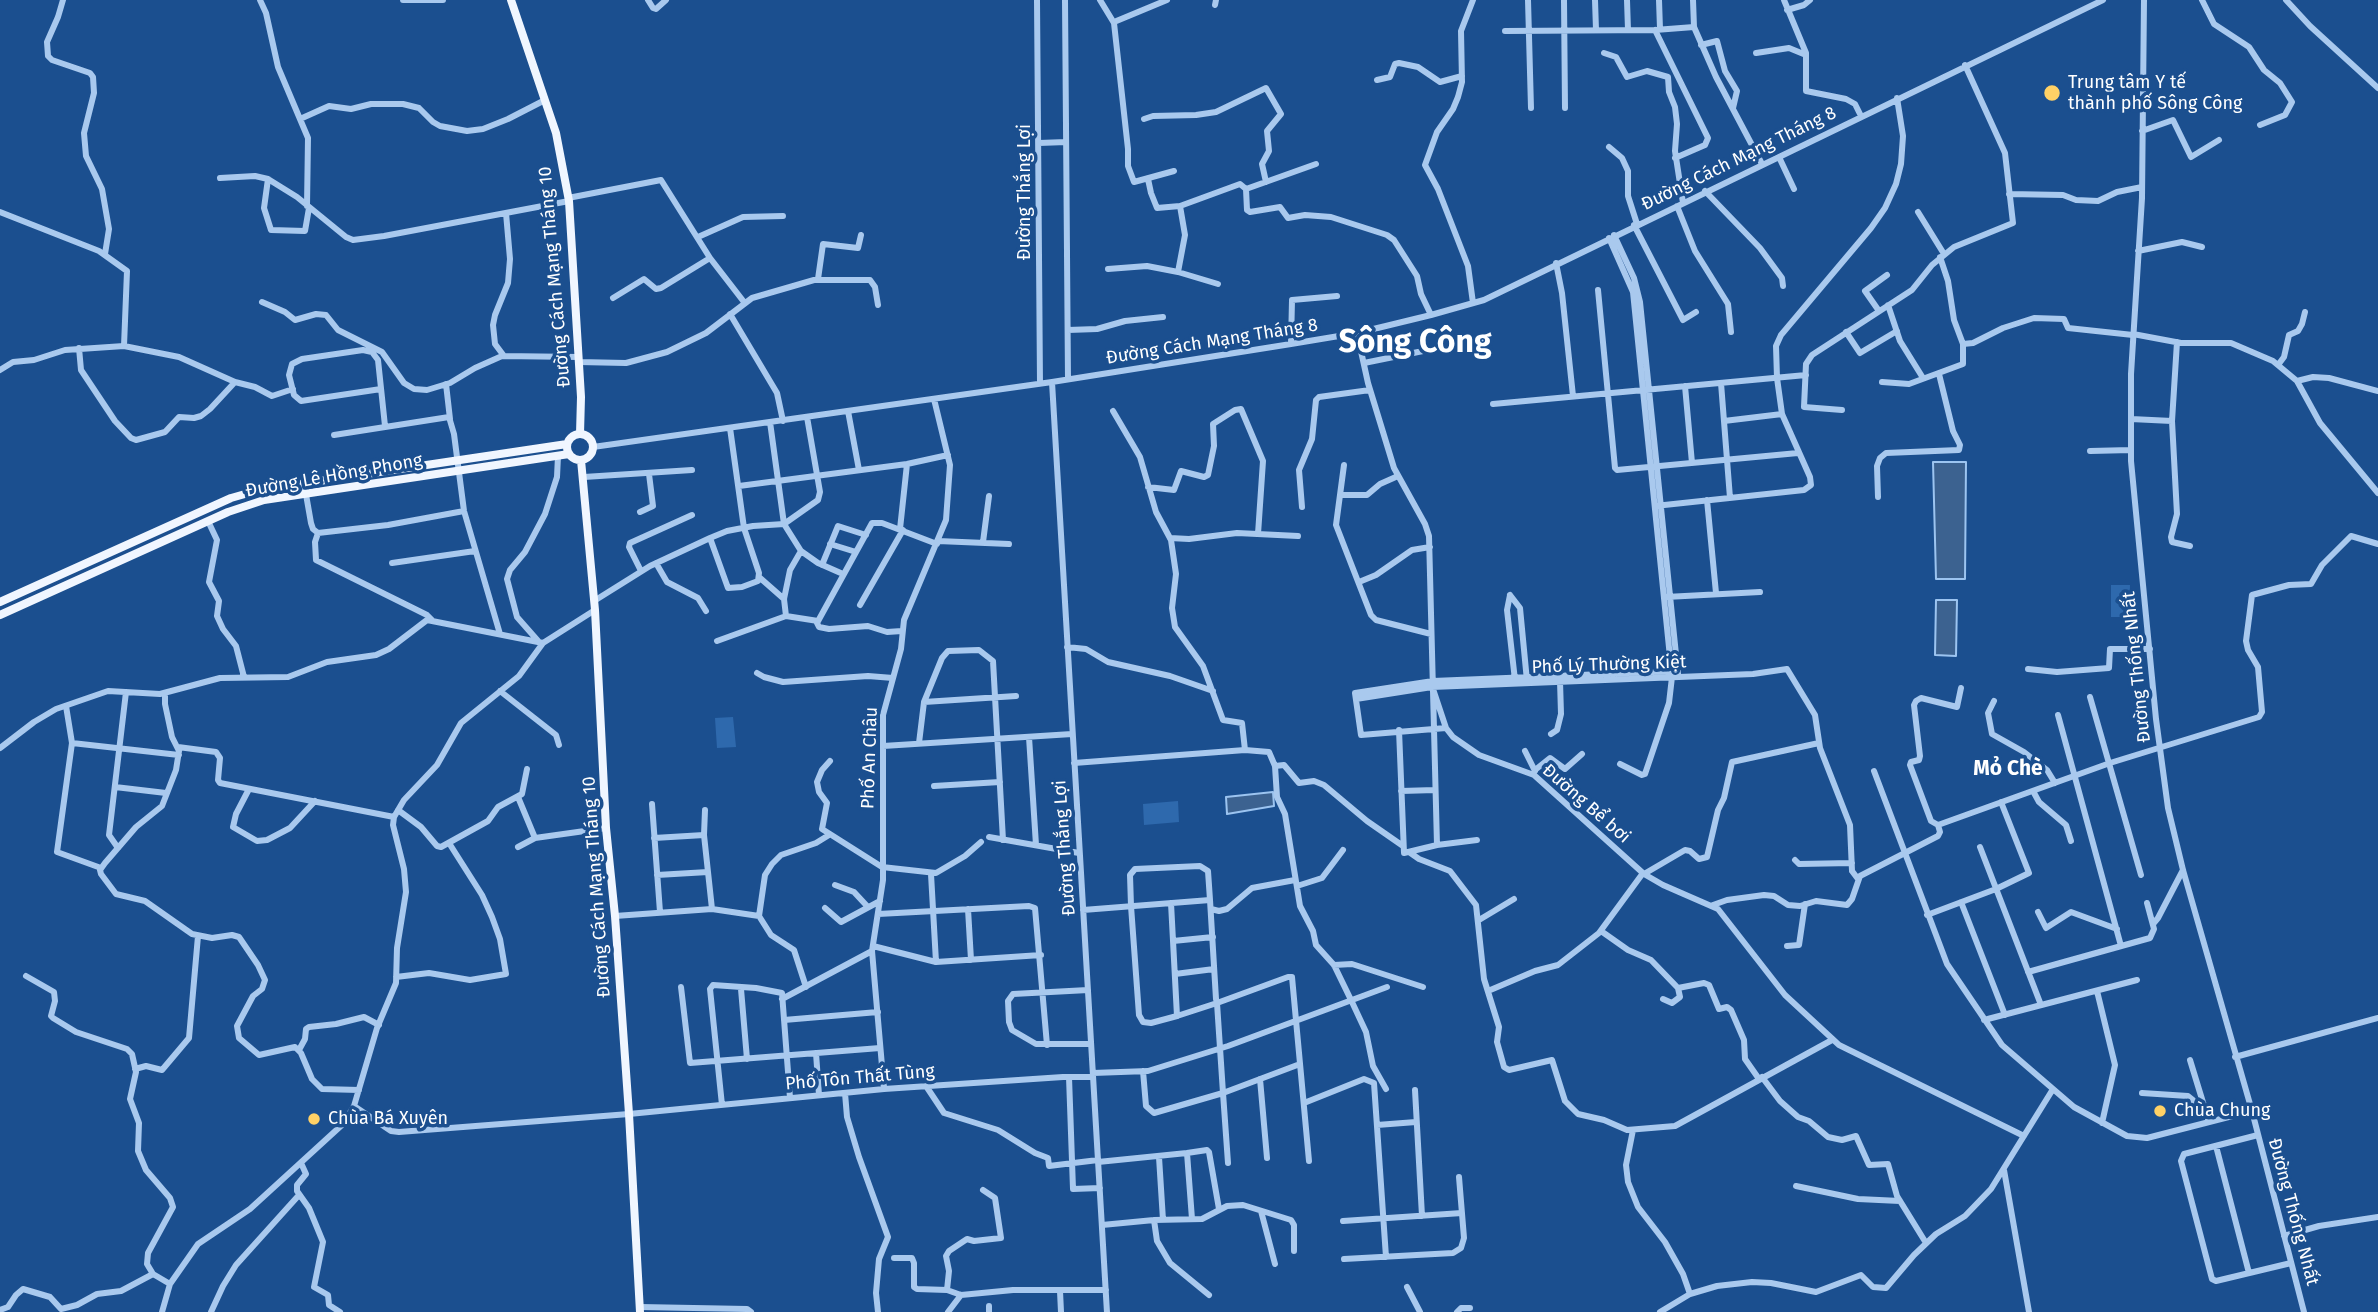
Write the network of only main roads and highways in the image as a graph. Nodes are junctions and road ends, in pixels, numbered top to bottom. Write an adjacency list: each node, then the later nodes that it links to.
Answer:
1 (510, 0): 2 (main road, Đường Cách Mạng Tháng 10)
2 (580, 433): 3 (main road); 5 (main road)
3 (567, 444): 4 (main road); 6 (main road, Đường Lê Hồng Phong)
4 (569, 454): 5 (main road); 7 (main road, Đường Lê Hồng Phong)
5 (581, 460): 12 (main road, Đường Cách Mạng Tháng 10)
6 (188, 516): 7 (main road); 8 (main road, Đường Lê Hồng Phong)
7 (193, 528): 9 (main road, Đường Lê Hồng Phong)
8 (115, 550): 9 (main road); 10 (main road, Đường Lê Hồng Phong)
9 (120, 561): 11 (main road, Đường Lê Hồng Phong)
10 (0, 601)
11 (0, 615)
12 (640, 1309)

